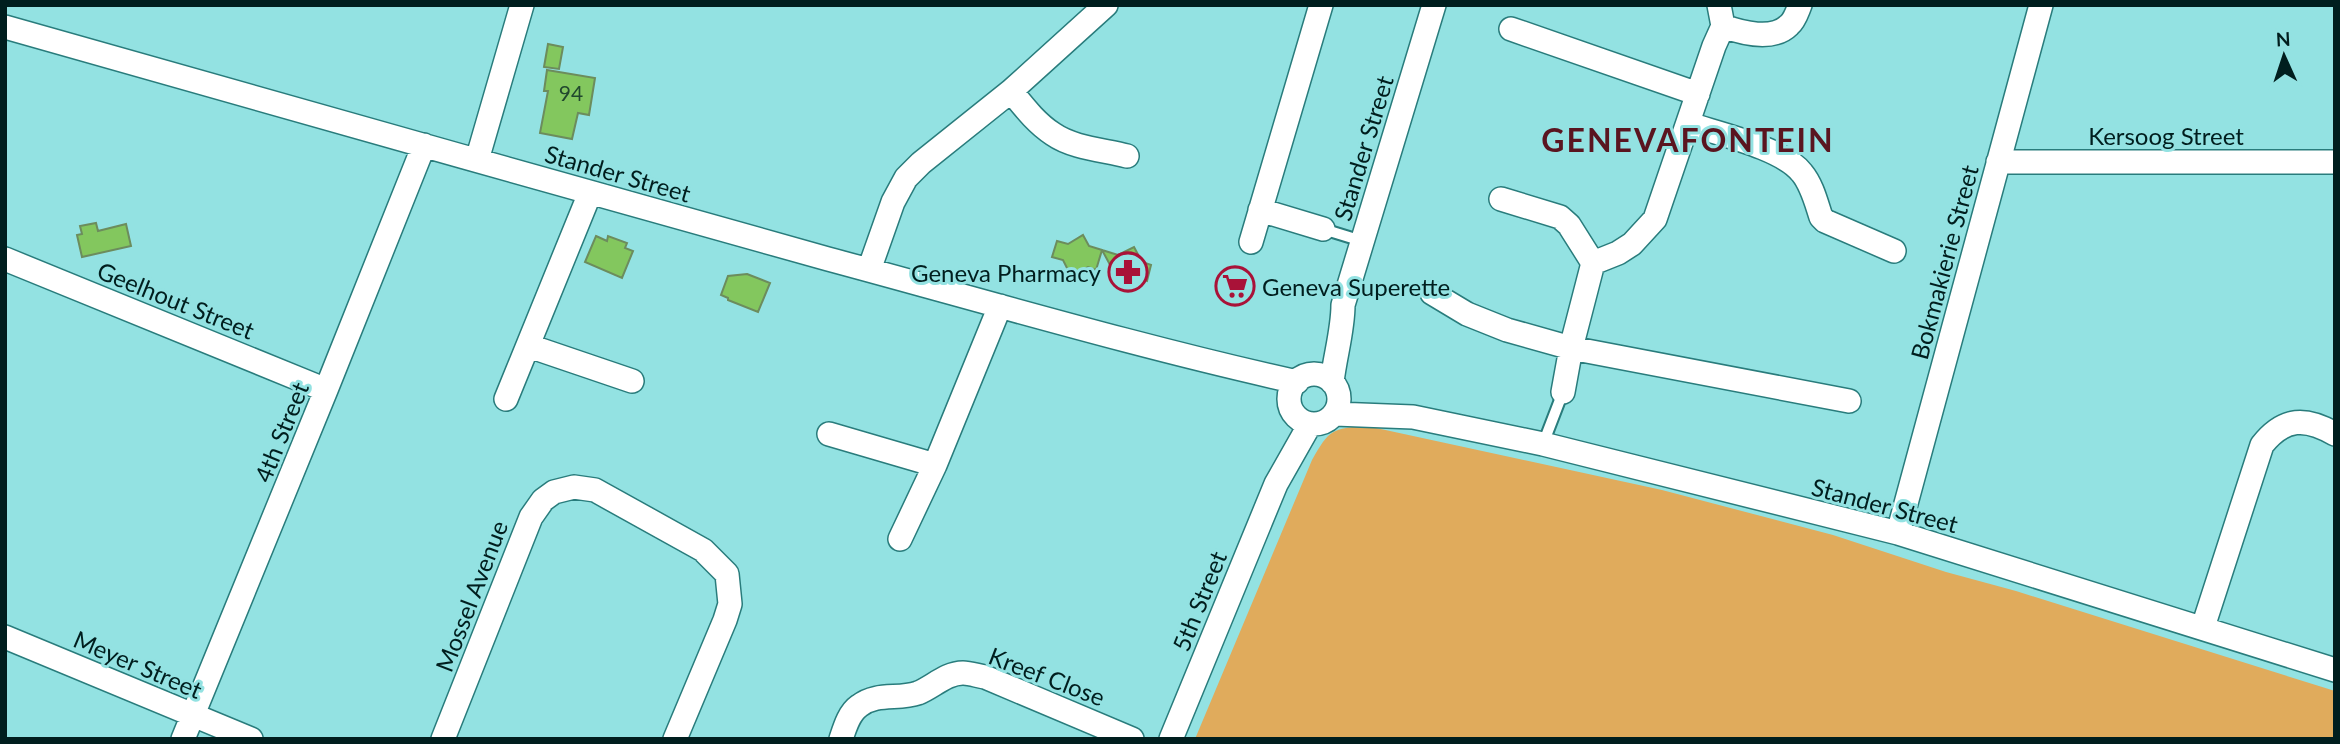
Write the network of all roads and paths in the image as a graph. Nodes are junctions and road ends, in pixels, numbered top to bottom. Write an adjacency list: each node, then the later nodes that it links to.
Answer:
1 (522, 5): 15 (street)
2 (1106, 5): 10 (street)
3 (1321, 5): 20 (street)
4 (1434, 5): 22 (street, Stander Street)
5 (1800, 5): 7 (street)
6 (2041, 5): 16 (street, Bokmakierie Street)
7 (1721, 16): 11 (street)
8 (5, 27): 13 (street, Stander Street)
9 (1511, 29): 11 (street)
10 (1011, 91): 14 (street); 27 (street)
11 (1698, 94): 12 (street)
12 (1689, 124): 24 (street); 26 (street)
13 (424, 145): 15 (street, Stander Street); 33 (street, 4th Street)
14 (1127, 156)
15 (477, 160): 18 (street, Stander Street)
16 (1998, 162): 17 (street, Kersoog Street); 42 (street, Bokmakierie Street)
17 (2335, 162)
18 (590, 193): 27 (street, Stander Street); 30 (street)
19 (1501, 199): 26 (street)
20 (1261, 210): 21 (street); 23 (street)
21 (1323, 229): 22 (lane)
22 (1362, 241): 35 (street, Stander Street)
23 (1251, 243)
24 (1894, 251)
25 (5, 259): 33 (street, Geelhout Street)
26 (1593, 263): 31 (street)
27 (869, 270): 29 (street, Stander Street)
28 (1432, 293): 31 (street)
29 (1000, 306): 35 (street, Stander Street); 41 (street)
30 (529, 346): 32 (street); 36 (street)
31 (1571, 348): 34 (street); 37 (street)
32 (632, 381)
33 (326, 390): 47 (street, 4th Street)
34 (1563, 392): 40 (lane)
35 (1313, 398): 40 (street, Stander Street); 54 (street, 5th Street)
36 (506, 399)
37 (1849, 401)
38 (829, 434): 41 (street)
39 (2335, 434): 44 (street)
40 (1543, 444): 42 (street, Stander Street)
41 (935, 465): 43 (street)
42 (1898, 533): 44 (street, Stander Street)
43 (900, 539)
44 (2203, 627): 46 (street, Stander Street)
45 (5, 637): 47 (street, Meyer Street)
46 (2335, 670)
47 (193, 715): 48 (street, 4th Street); 49 (street, Meyer Street)
48 (183, 739)
49 (251, 739)
50 (443, 739): 51 (street, Mossel Avenue)
51 (675, 739)
52 (841, 739): 53 (street, Kreef Close)
53 (1132, 739)
54 (1171, 739)

